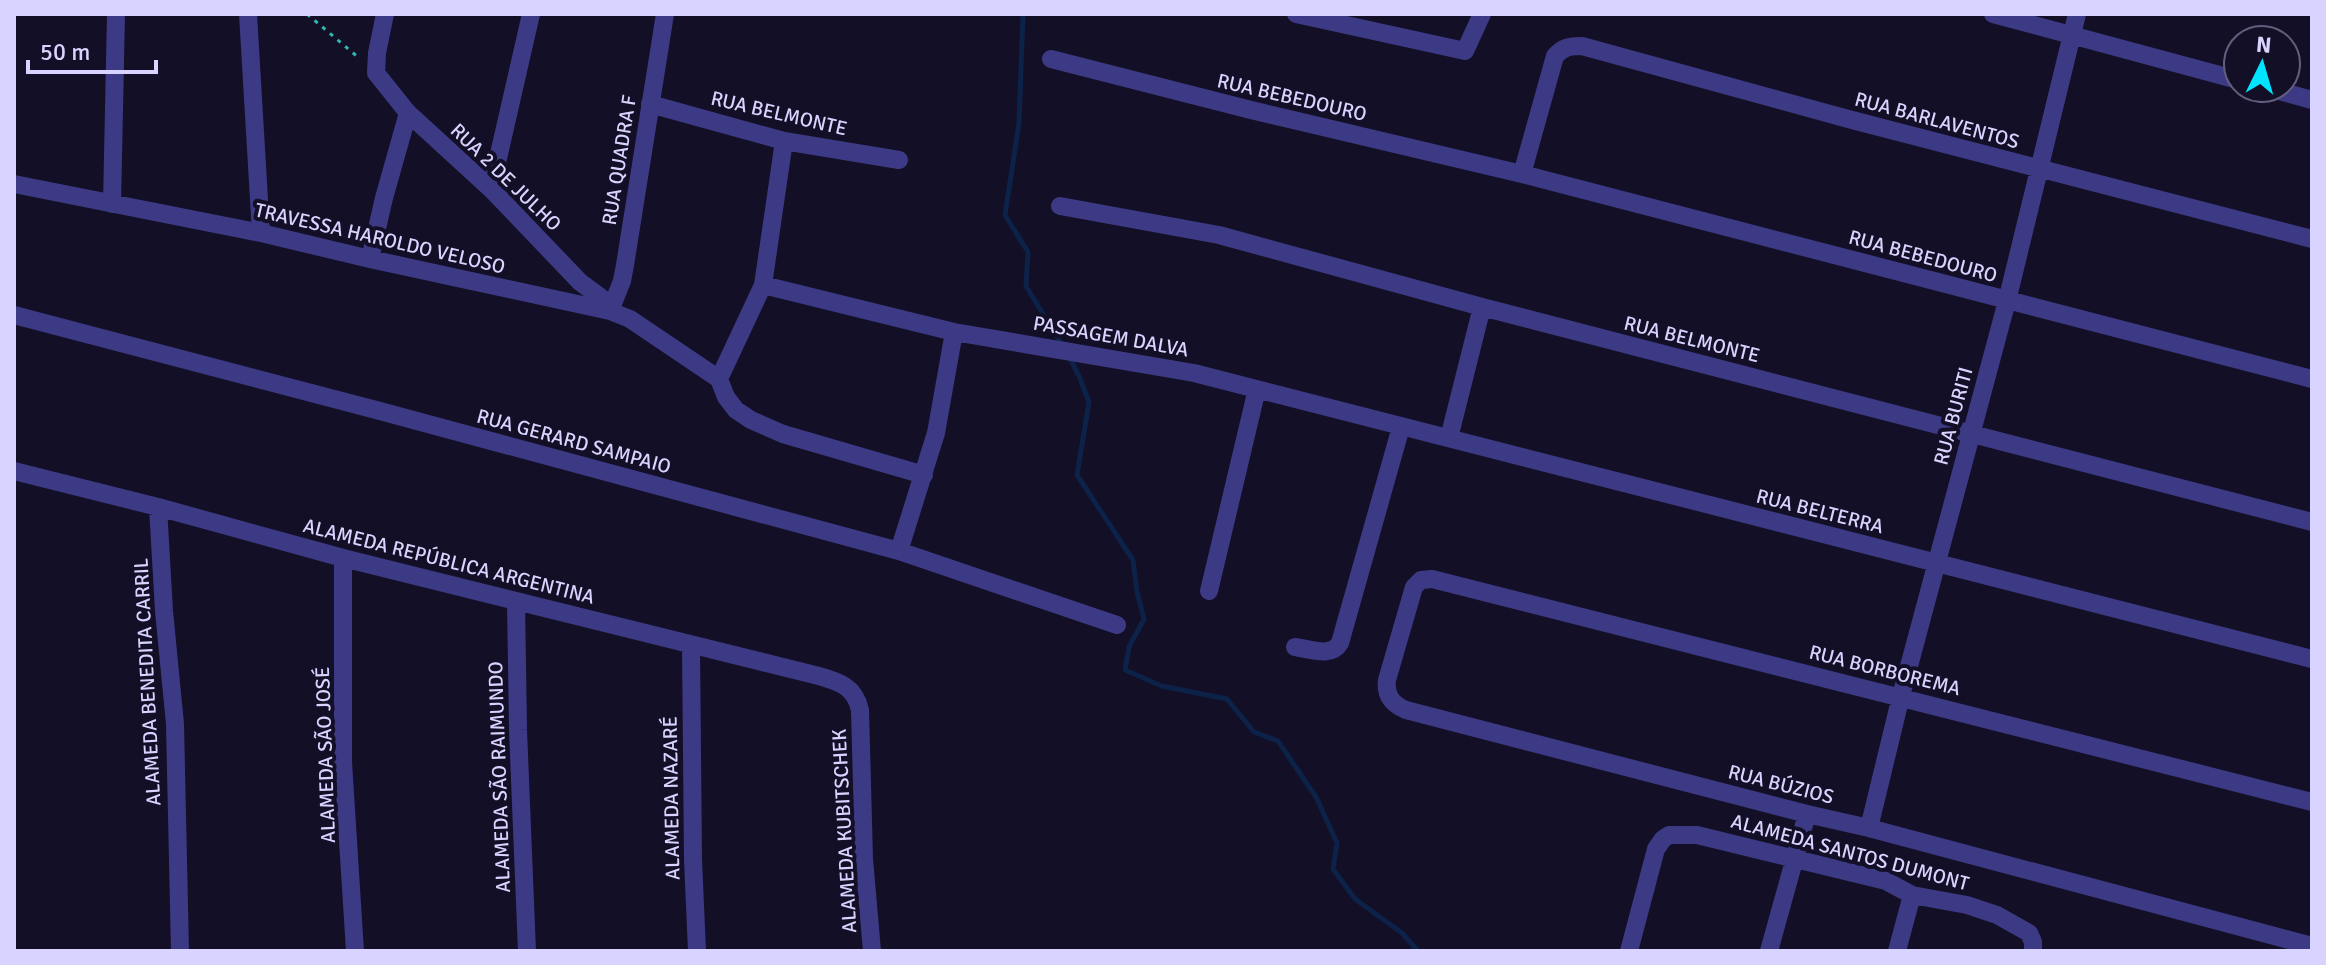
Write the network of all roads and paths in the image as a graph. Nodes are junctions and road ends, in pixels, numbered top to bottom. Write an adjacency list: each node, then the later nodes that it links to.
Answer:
1 (116, 14): 24 (street)
2 (248, 14): 26 (street)
3 (307, 14): 14 (path)
4 (385, 14): 14 (street)
5 (531, 14): 23 (street)
6 (665, 14): 16 (street, RUA QUADRA F)
7 (1296, 14): 11 (street)
8 (1482, 14): 11 (street)
9 (1993, 14): 12 (street)
10 (2077, 14): 12 (street, RUA BURITI)
11 (1346, 19)
12 (2071, 34): 15 (street); 20 (street, RUA BURITI)
13 (1051, 59): 21 (street, RUA BEBEDOURO)
14 (376, 73): 17 (street, RUA 2 DE JULHO)
15 (2222, 76)
16 (650, 104): 18 (street, RUA BELMONTE); 32 (street, RUA QUADRA F)
17 (408, 113): 23 (street, RUA 2 DE JULHO); 28 (street)
18 (784, 141): 19 (street, RUA BELMONTE); 29 (street)
19 (899, 160)
20 (2038, 169): 21 (street, RUA BARLAVENTOS); 27 (street, RUA BARLAVENTOS); 30 (street, RUA BURITI)
21 (1522, 174): 30 (street, RUA BEBEDOURO)
22 (14, 184): 24 (street, TRAVESSA HAROLDO VELOSO)
23 (491, 189): 32 (street, RUA 2 DE JULHO)
24 (112, 204): 26 (street, TRAVESSA HAROLDO VELOSO)
25 (1060, 206): 31 (street, RUA BELMONTE)
26 (261, 233): 28 (street, TRAVESSA HAROLDO VELOSO)
27 (2312, 239)
28 (370, 259): 32 (street, TRAVESSA HAROLDO VELOSO)
29 (763, 285): 34 (street, PASSAGEM DALVA); 35 (street)
30 (2007, 301): 36 (street, RUA BEBEDOURO); 39 (street, RUA BURITI)
31 (1482, 307): 39 (street, RUA BELMONTE); 40 (street)
32 (611, 308): 35 (street, TRAVESSA HAROLDO VELOSO)
33 (14, 315): 45 (street, RUA GERARD SAMPAIO)
34 (954, 332): 37 (street, PASSAGEM DALVA); 42 (street)
35 (719, 379): 42 (street)
36 (2312, 379)
37 (1257, 389): 38 (street, PASSAGEM DALVA); 49 (street)
38 (1401, 427): 40 (street, PASSAGEM DALVA); 53 (street)
39 (1971, 434): 44 (street, RUA BELMONTE); 47 (street, RUA BURITI)
40 (1449, 438): 47 (street, RUA BELTERRA)
41 (14, 471): 43 (street, ALAMEDA REPÚBLICA ARGENTINA)
42 (924, 475): 45 (street)
43 (158, 507): 46 (street, ALAMEDA REPÚBLICA ARGENTINA); 63 (street, ALAMEDA BENEDITA CARRIL)
44 (2312, 522)
45 (899, 551): 51 (street, RUA GERARD SAMPAIO)
46 (343, 558): 50 (street, ALAMEDA REPÚBLICA ARGENTINA); 64 (street, ALAMEDA SÃO JOSÉ)
47 (1937, 564): 54 (street, RUA BELTERRA); 55 (street, RUA BURITI)
48 (1447, 583): 55 (street, RUA BORBOREMA); 58 (street, RUA BÚZIOS)
49 (1209, 591)
50 (516, 601): 52 (street, ALAMEDA REPÚBLICA ARGENTINA); 65 (street, ALAMEDA SÃO RAIMUNDO)
51 (1117, 625)
52 (691, 645): 56 (street, ALAMEDA REPÚBLICA ARGENTINA); 66 (street, ALAMEDA NAZARÉ)
53 (1295, 647)
54 (2312, 659)
55 (1901, 696): 57 (street, RUA BORBOREMA); 59 (street, RUA BURITI)
56 (860, 710): 67 (street, ALAMEDA KUBITSCHEK)
57 (2312, 802)
58 (1807, 814): 59 (street, RUA BÚZIOS); 60 (street)
59 (1869, 828): 62 (street, RUA BÚZIOS)
60 (1795, 857): 61 (street, ALAMEDA SANTOS DUMONT); 68 (street, ALAMEDA SANTOS DUMONT); 69 (street)
61 (1912, 895): 70 (street); 71 (street, ALAMEDA SANTOS DUMONT)
62 (2312, 946)
63 (180, 951)
64 (355, 951)
65 (527, 951)
66 (697, 951)
67 (872, 951)
68 (1629, 951)
69 (1769, 951)
70 (1897, 951)
71 (2033, 951)

